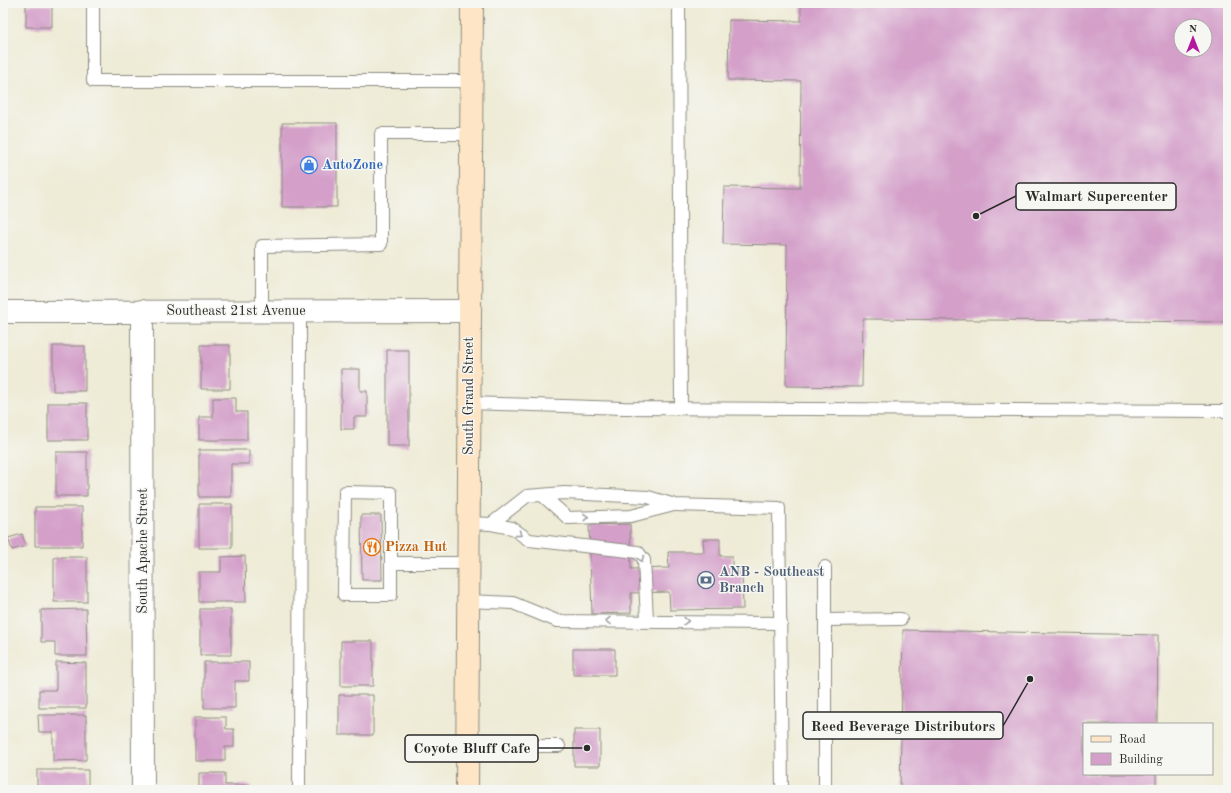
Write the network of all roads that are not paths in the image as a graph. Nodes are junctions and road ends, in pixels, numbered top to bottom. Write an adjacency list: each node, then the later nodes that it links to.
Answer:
1 (93, 3): 4 (lane)
2 (472, 3): 4 (main road, South Grand Street)
3 (679, 3): 12 (lane)
4 (471, 80): 5 (main road, South Grand Street)
5 (471, 134): 7 (lane); 9 (main road, South Grand Street)
6 (142, 311): 7 (street, Southeast 21st Avenue); 10 (street, Southeast 21st Avenue); 28 (street, South Apache Street)
7 (262, 311): 8 (street, Southeast 21st Avenue)
8 (300, 311): 9 (street, Southeast 21st Avenue); 29 (lane)
9 (470, 311): 11 (main road, South Grand Street)
10 (3, 312)
11 (469, 403): 12 (lane); 16 (main road, South Grand Street)
12 (681, 408): 13 (lane)
13 (1228, 411)
14 (542, 495): 15 (lane); 15 (lane, one-way to 15); 17 (lane)
15 (675, 505): 25 (lane)
16 (469, 523): 17 (lane); 19 (main road, South Grand Street)
17 (491, 524): 23 (lane, one-way to 23)
18 (391, 563): 18 (lane); 19 (lane)
19 (469, 563): 21 (main road, South Grand Street)
20 (825, 567): 24 (lane)
21 (468, 601): 23 (lane, one-way to 21); 26 (main road, South Grand Street)
22 (901, 619): 24 (lane)
23 (647, 620): 25 (lane, one-way to 25)
24 (825, 620): 32 (lane)
25 (780, 623): 31 (lane)
26 (467, 746): 27 (lane); 30 (main road, South Grand Street)
27 (559, 746)
28 (143, 790)
29 (299, 790)
30 (467, 790)
31 (782, 790)
32 (825, 790)

